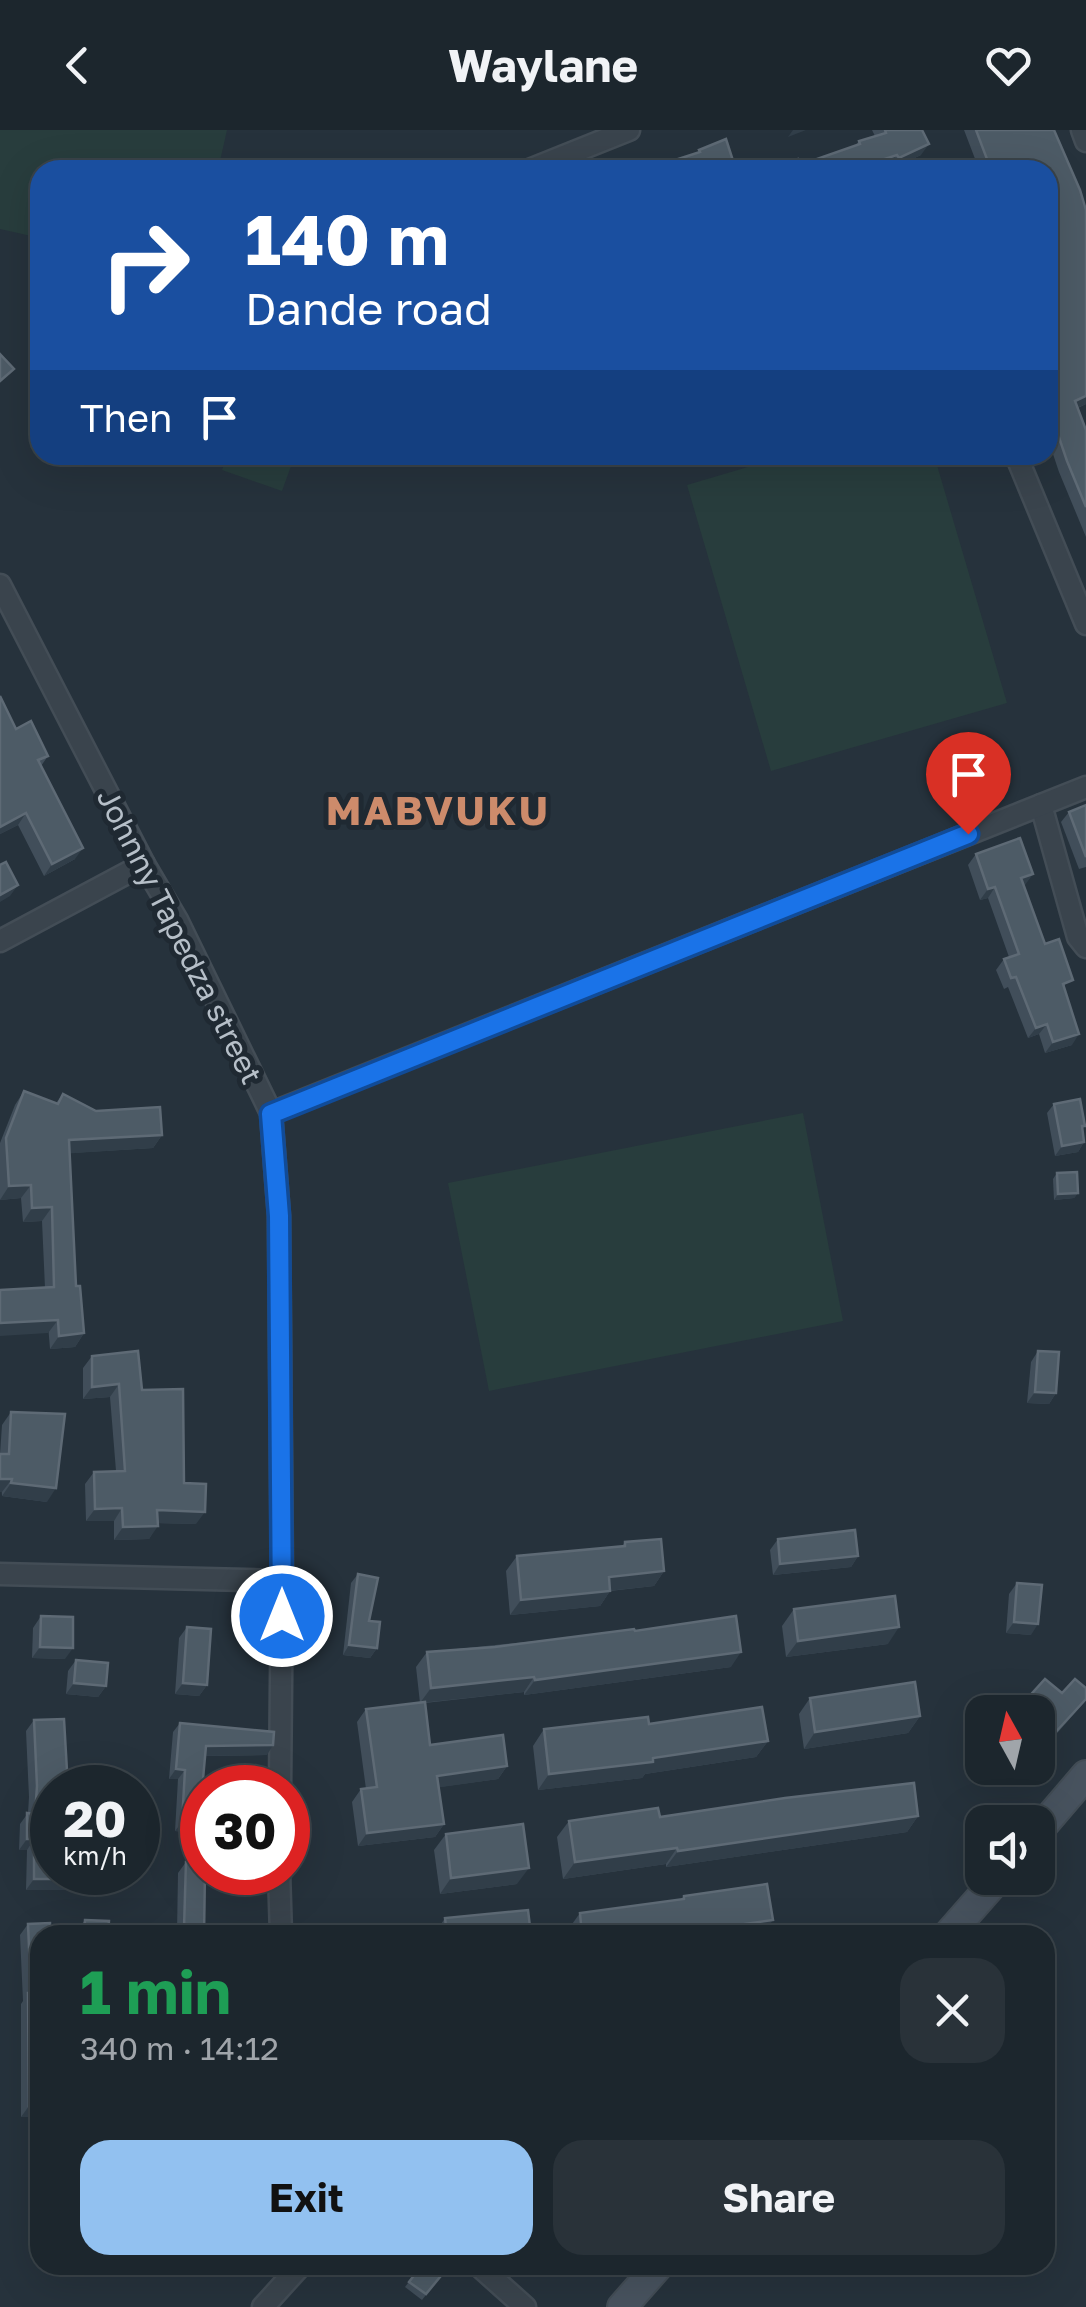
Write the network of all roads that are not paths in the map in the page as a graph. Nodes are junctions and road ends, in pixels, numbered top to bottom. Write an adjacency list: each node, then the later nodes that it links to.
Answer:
1 (630, 130): 4 (street)
2 (1082, 130): 3 (street)
3 (1086, 141)
4 (555, 160)
5 (1020, 465): 7 (street)
6 (0, 585): 10 (street, Johnny Tapedza street)
7 (1086, 624)
8 (1086, 787): 9 (street)
9 (1042, 805): 12 (street); 13 (street)
10 (144, 864): 11 (street); 13 (street, Johnny Tapedza street)
11 (0, 941)
12 (1086, 947)
13 (271, 1114): 15 (street, Johnny Tapedza street)
14 (0, 1574): 15 (street)
15 (282, 1581): 16 (street, Johnny Tapedza street)
16 (280, 1765)
17 (1086, 1775): 18 (street)
18 (1055, 1811)
19 (280, 1895): 21 (street)
20 (983, 1895): 22 (street)
21 (281, 1925)
22 (957, 1925)
23 (292, 2275): 26 (street)
24 (489, 2275): 27 (street)
25 (650, 2275): 28 (street)
26 (263, 2307)
27 (524, 2307)
28 (622, 2307)

